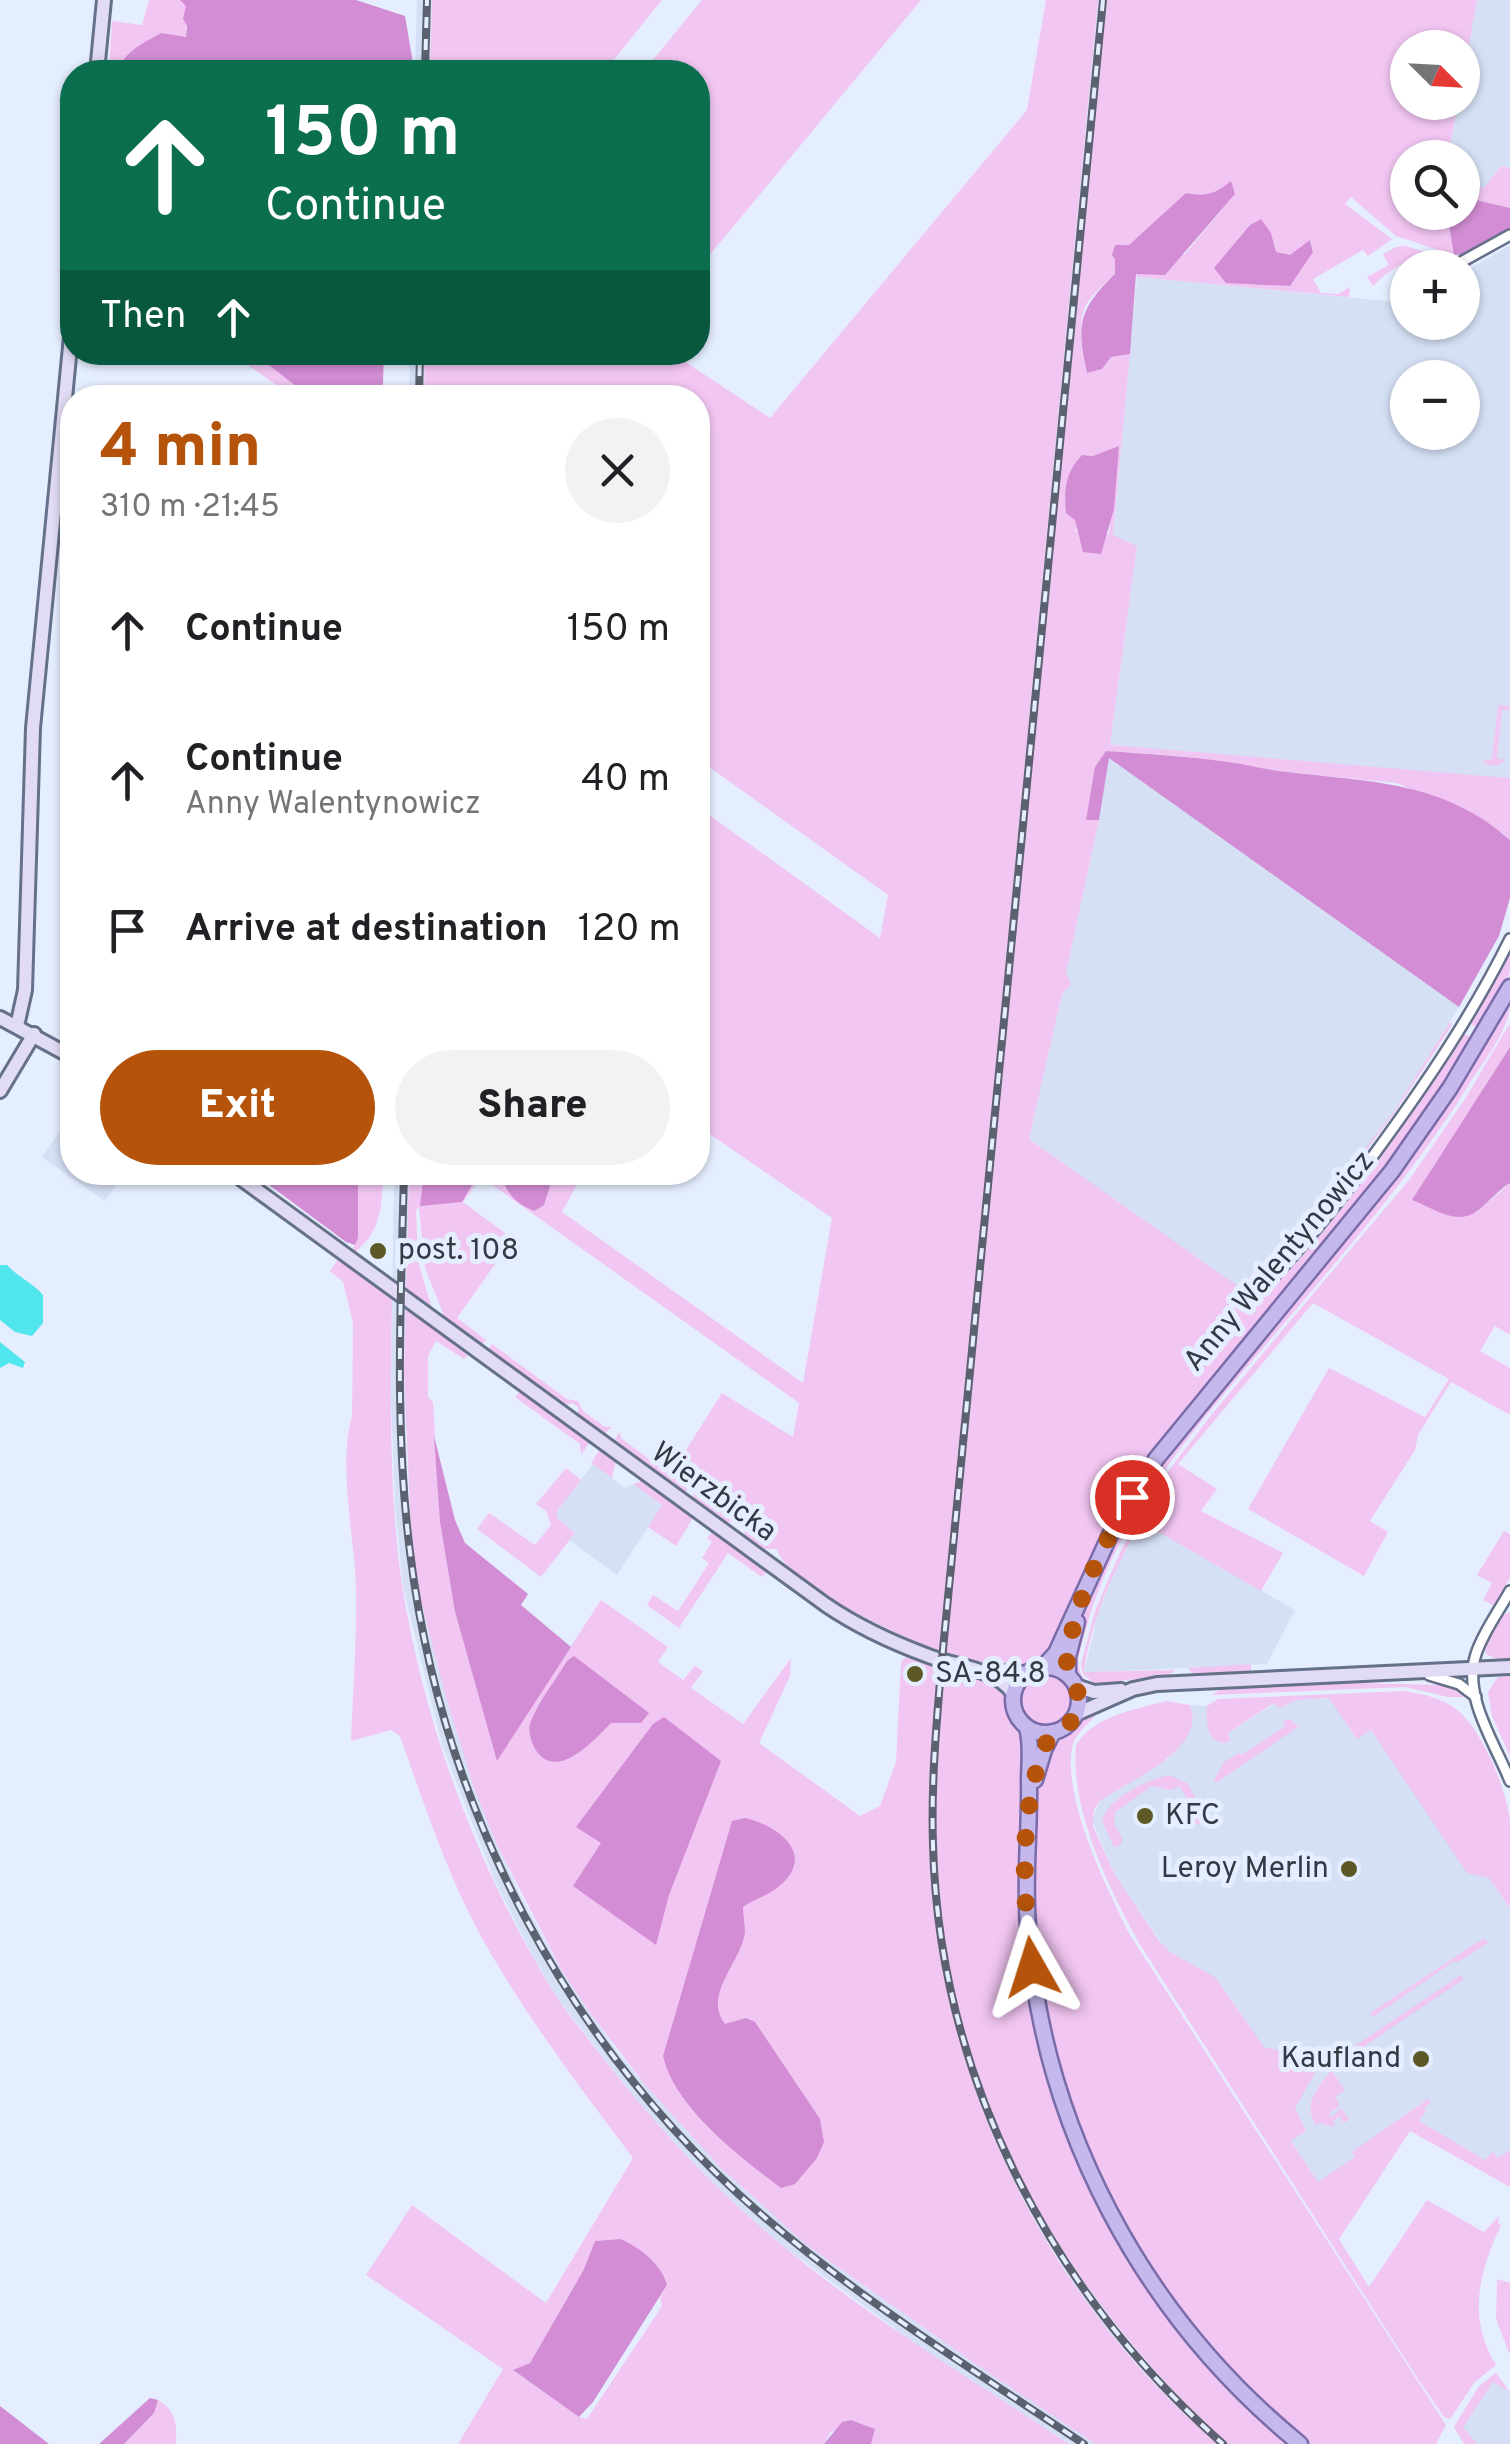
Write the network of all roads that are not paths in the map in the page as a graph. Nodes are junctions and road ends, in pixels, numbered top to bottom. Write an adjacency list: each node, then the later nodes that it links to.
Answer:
1 (104, 0): 2 (street)
2 (98, 60)
3 (1510, 235): 4 (street)
4 (1480, 252)
5 (60, 442): 9 (street)
6 (1510, 940): 14 (street)
7 (1510, 987): 15 (main road, Anny Walentynowicz)
8 (0, 1018): 9 (street)
9 (17, 1026): 10 (street)
10 (34, 1034): 11 (street); 12 (street)
11 (60, 1050)
12 (0, 1091)
13 (249, 1185): 20 (street, Wierzbicka)
14 (1248, 1302)
15 (1093, 1572): 17 (main road, Anny Walentynowicz); 23 (main road, Anny Walentynowicz)
16 (1510, 1591): 19 (street)
17 (1044, 1666): 21 (main road); 23 (main road)
18 (1510, 1667): 19 (street)
19 (1474, 1670): 22 (street); 26 (street)
20 (978, 1671): 21 (street, Wierzbicka); 25 (street, Wierzbicka)
21 (1026, 1673): 25 (main road)
22 (1422, 1673): 24 (street); 26 (street)
23 (1072, 1681): 24 (street); 27 (main road)
24 (1133, 1689): 27 (street)
25 (1013, 1693): 28 (main road)
26 (1476, 1697): 30 (street)
27 (1076, 1714): 29 (main road)
28 (1027, 1728): 29 (main road); 31 (main road)
29 (1054, 1732): 31 (main road)
30 (1510, 1781)
31 (1030, 1796): 32 (main road)
32 (1300, 2444)

